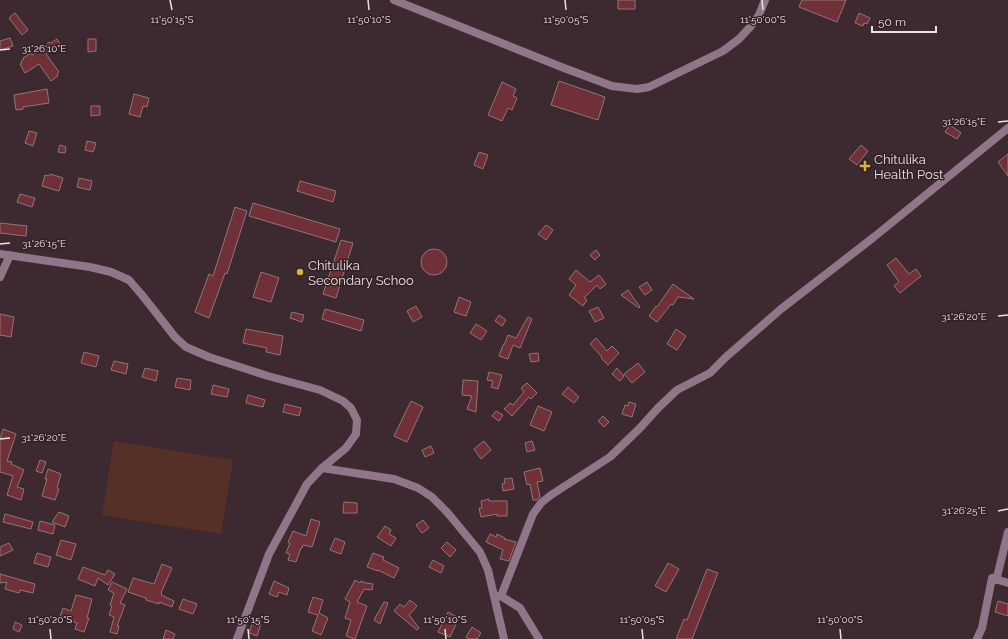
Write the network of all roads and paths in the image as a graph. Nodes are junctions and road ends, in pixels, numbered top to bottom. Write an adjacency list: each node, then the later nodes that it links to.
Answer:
1 (394, 0): 2 (street)
2 (765, 0)
3 (1007, 131): 11 (street)
4 (0, 254): 5 (street)
5 (10, 255): 6 (street); 7 (street)
6 (0, 277)
7 (322, 468): 11 (street); 12 (street)
8 (1008, 532): 9 (street)
9 (992, 578): 10 (street); 15 (street)
10 (1008, 583)
11 (498, 596): 13 (street); 14 (street)
12 (237, 639)
13 (504, 639)
14 (539, 639)
15 (977, 639)

